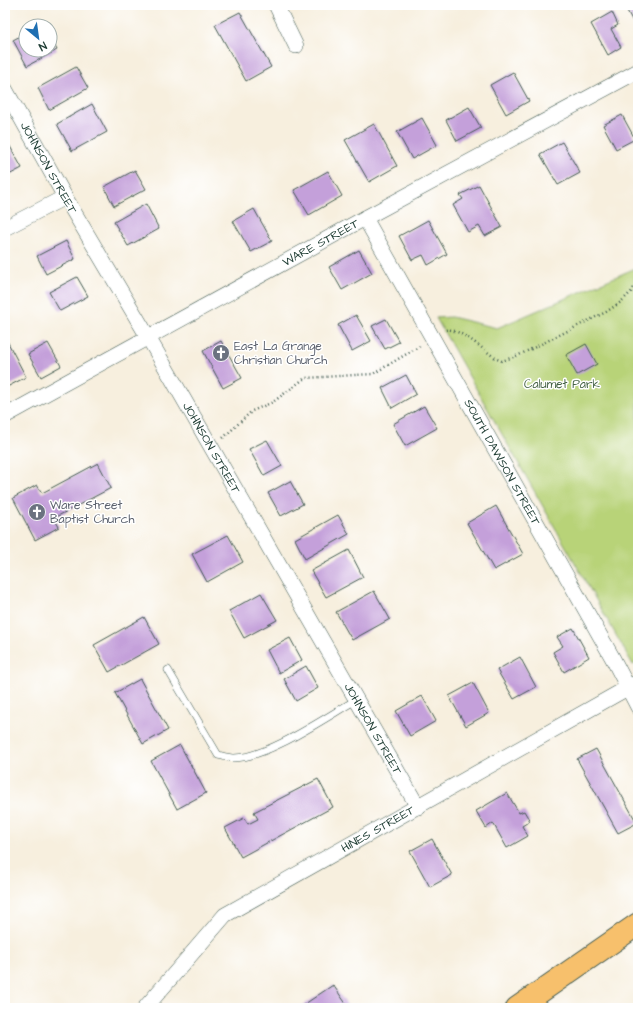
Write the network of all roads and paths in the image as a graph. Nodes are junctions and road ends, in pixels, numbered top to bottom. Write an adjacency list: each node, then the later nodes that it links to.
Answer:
1 (276, 5): 2 (street)
2 (296, 46)
3 (638, 71): 6 (street, WARE STREET)
4 (5, 89): 5 (street, JOHNSON STREET)
5 (65, 197): 7 (street); 10 (street, JOHNSON STREET)
6 (365, 218): 10 (street, WARE STREET); 15 (street, SOUTH DAWSON STREET)
7 (5, 228)
8 (638, 281): 9 (path)
9 (440, 332)
10 (148, 337): 12 (street, WARE STREET); 16 (street, JOHNSON STREET)
11 (426, 343): 13 (path)
12 (5, 416)
13 (219, 441)
14 (168, 670): 16 (lane)
15 (633, 685): 17 (street, SOUTH DAWSON STREET); 18 (street, HINES STREET)
16 (356, 700): 18 (street, JOHNSON STREET)
17 (638, 707)
18 (418, 807): 20 (street, HINES STREET)
19 (638, 924): 21 (highway)
20 (145, 1008)
21 (517, 1008)

